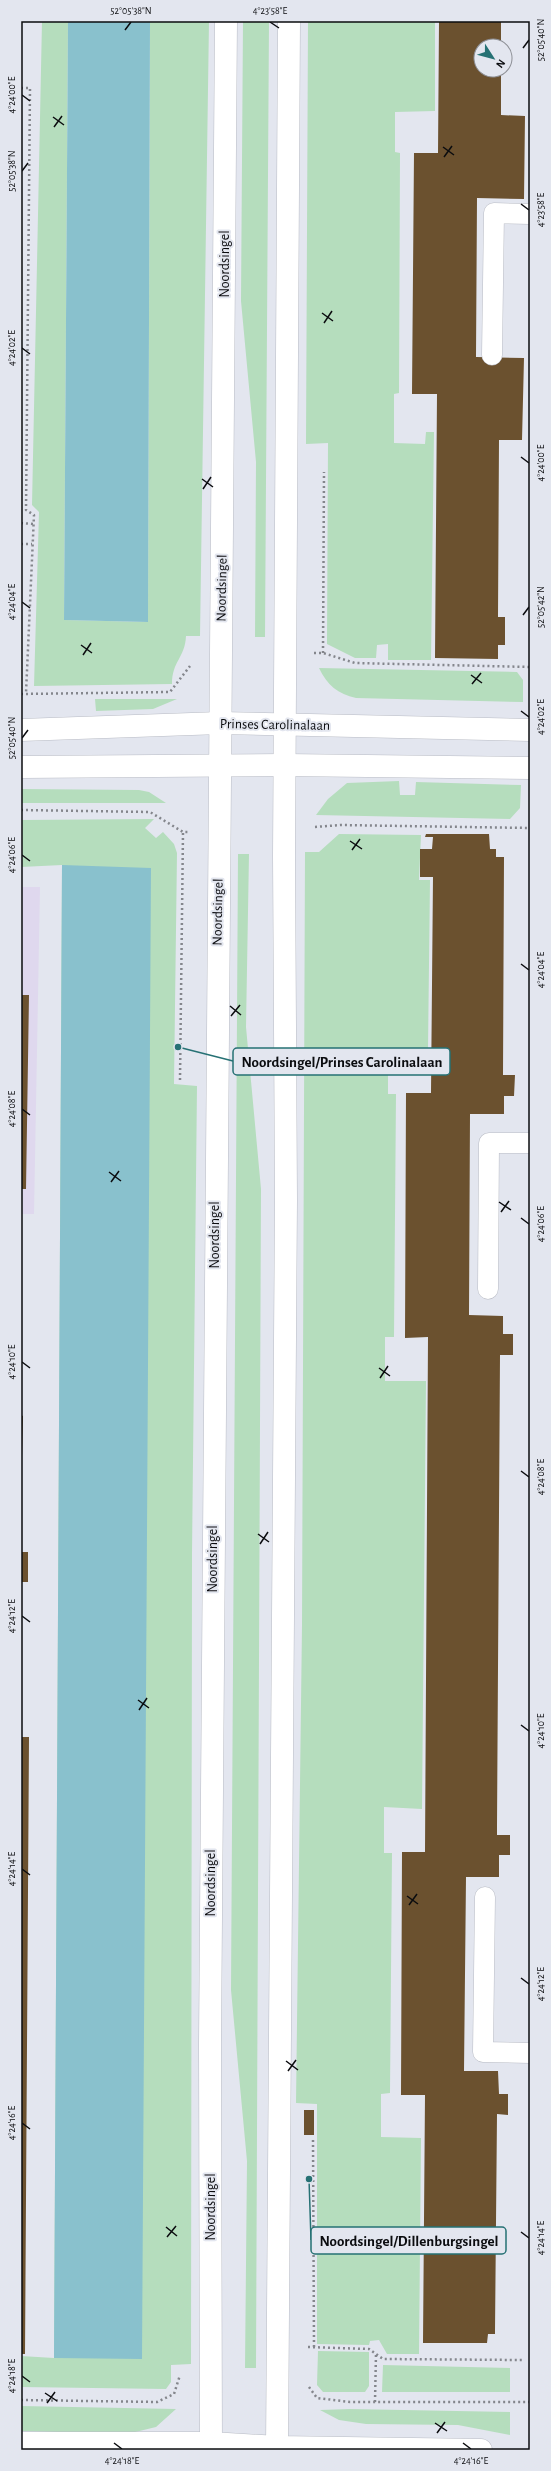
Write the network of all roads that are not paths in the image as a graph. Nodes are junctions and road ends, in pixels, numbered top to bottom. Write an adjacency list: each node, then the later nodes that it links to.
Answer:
1 (226, 21): 5 (main road, Noordsingel)
2 (289, 21): 6 (main road)
3 (530, 214): 4 (lane)
4 (492, 355)
5 (220, 723): 6 (main road, Prinses Carolinalaan); 7 (main road, Prinses Carolinalaan); 10 (main road, Noordsingel)
6 (285, 724): 8 (main road, Prinses Carolinalaan); 9 (main road)
7 (21, 730)
8 (530, 730)
9 (285, 765): 10 (main road); 12 (main road); 19 (main road)
10 (220, 766): 11 (main road); 18 (main road, Noordsingel)
11 (21, 767)
12 (530, 768)
13 (530, 1143): 14 (lane)
14 (488, 1289)
15 (484, 1898): 16 (lane)
16 (530, 2053)
17 (21, 2443): 18 (main road)
18 (211, 2446): 19 (main road)
19 (277, 2448): 20 (main road)
20 (482, 2450)

